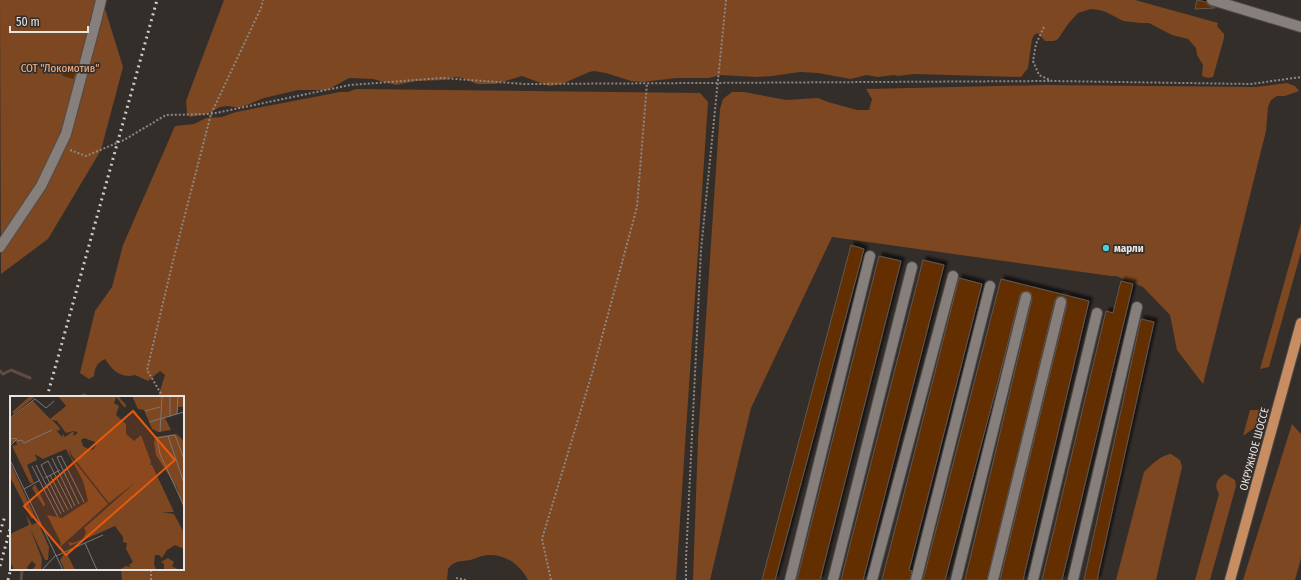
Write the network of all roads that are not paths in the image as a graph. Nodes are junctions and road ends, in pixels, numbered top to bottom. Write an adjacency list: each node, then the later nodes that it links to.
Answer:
1 (101, 0): 4 (lane)
2 (1212, 0): 3 (lane)
3 (1301, 27)
4 (0, 247)
5 (870, 256): 14 (lane)
6 (912, 267): 15 (lane)
7 (953, 276): 16 (lane)
8 (990, 286): 17 (lane)
9 (1026, 298): 18 (lane)
10 (1061, 302): 19 (lane)
11 (1137, 307): 21 (lane)
12 (1097, 313): 20 (lane)
13 (1301, 324): 22 (main road, ОКРУЖНОЕ ШОССЕ)
14 (790, 580)
15 (833, 580)
16 (872, 580)
17 (916, 580)
18 (956, 580)
19 (993, 580)
20 (1033, 580)
21 (1073, 580)
22 (1230, 580)

